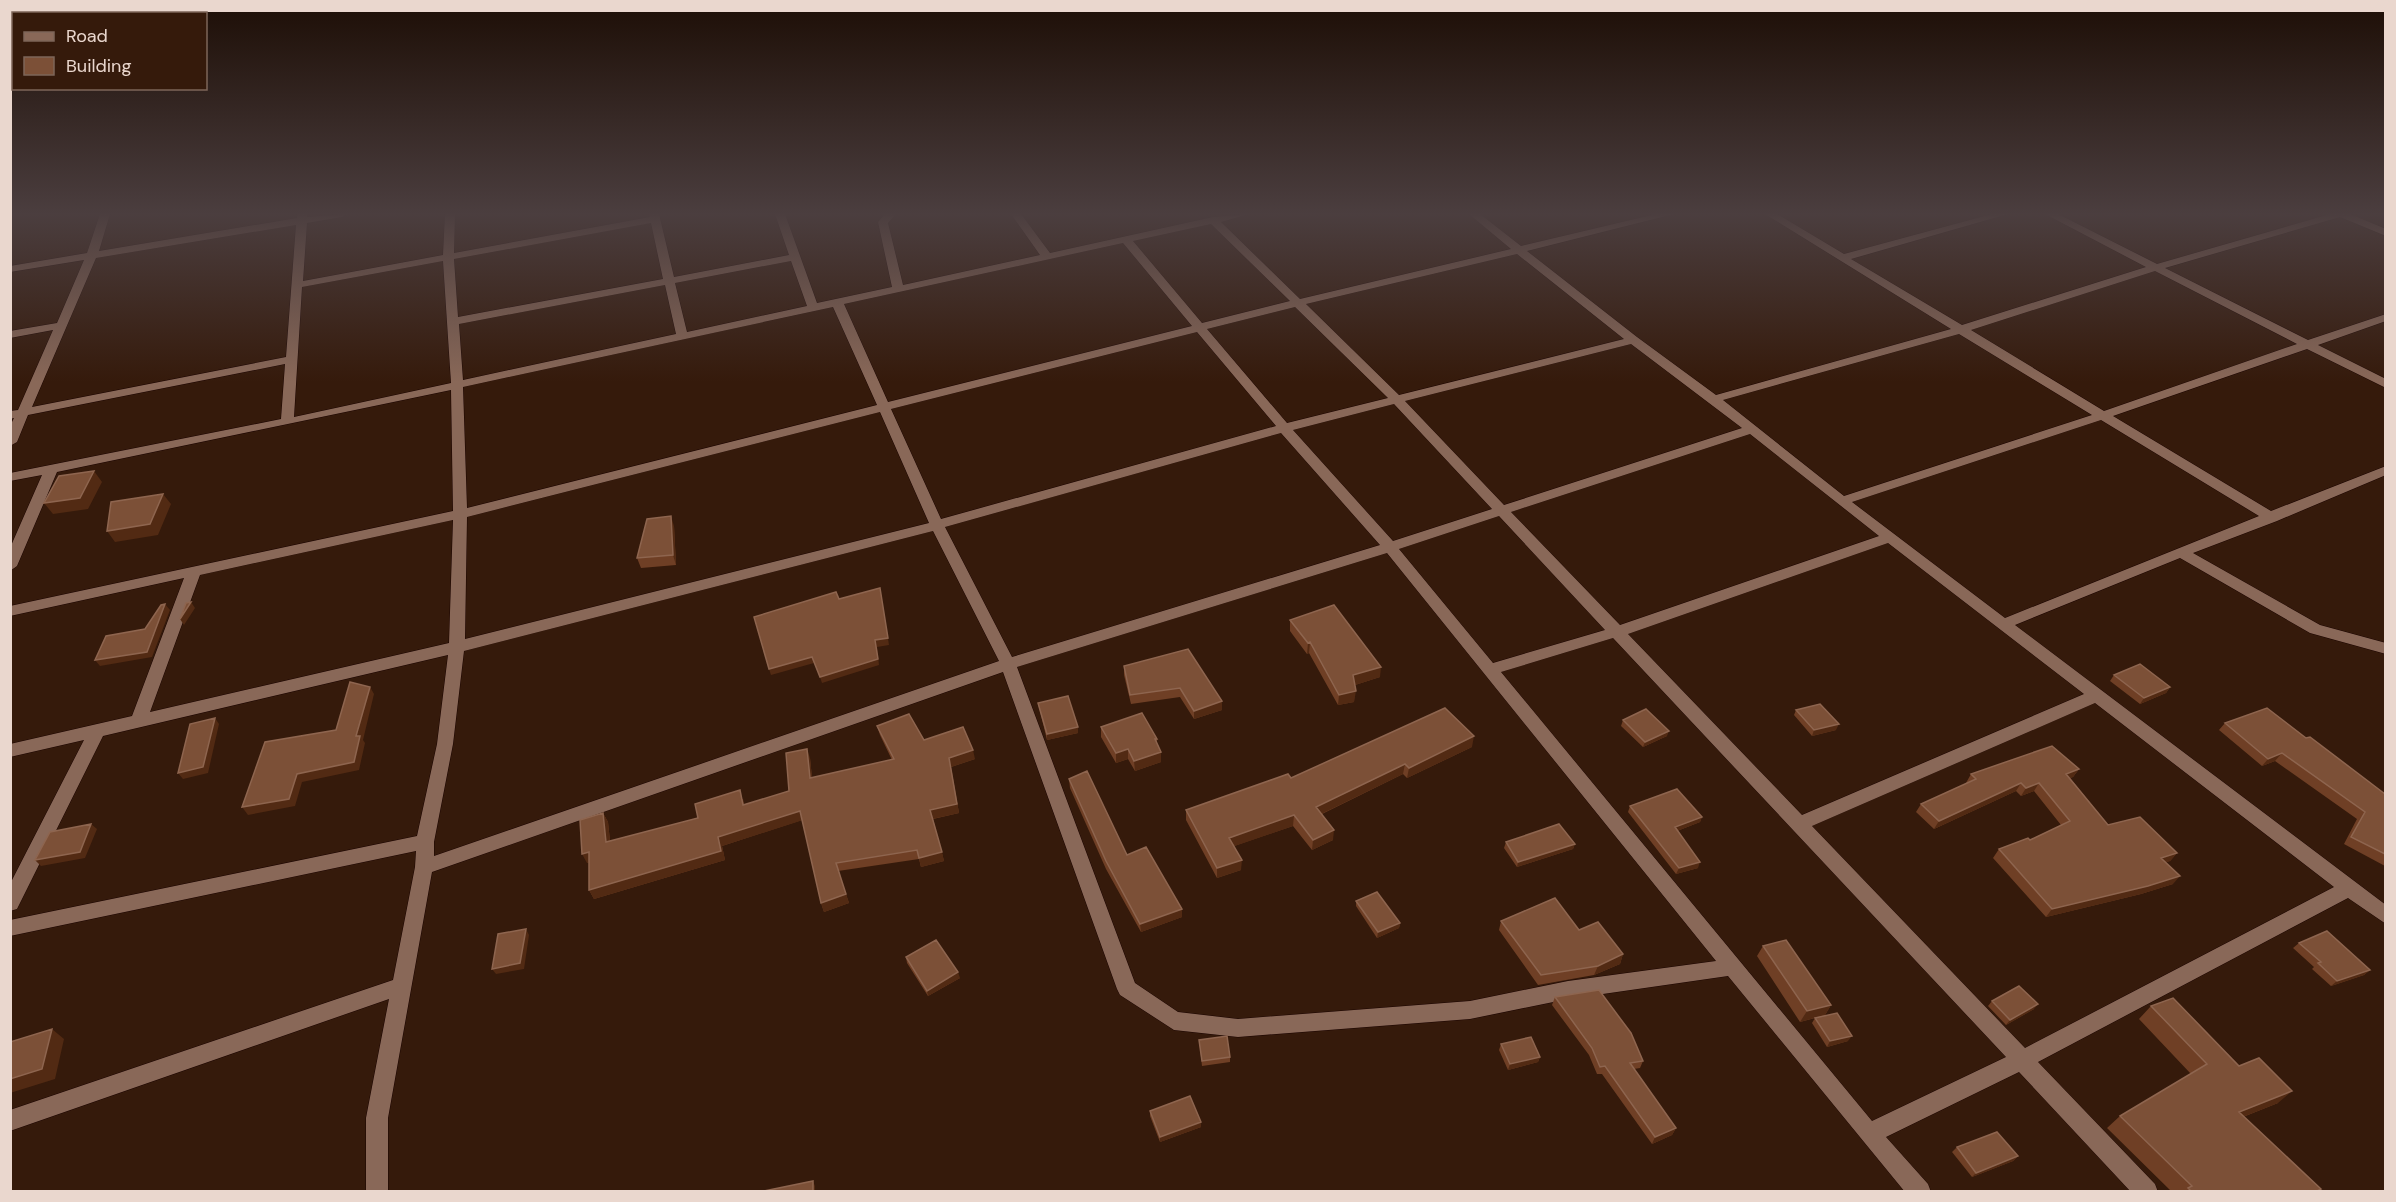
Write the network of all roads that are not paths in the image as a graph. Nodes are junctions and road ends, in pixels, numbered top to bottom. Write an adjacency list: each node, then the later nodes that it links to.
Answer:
1 (86, 270): 25 (street)
2 (298, 270): 18 (street)
3 (377, 270): 18 (street)
4 (449, 270): 24 (street)
5 (666, 270): 17 (street)
6 (726, 270): 17 (street)
7 (800, 270): 22 (street)
8 (894, 270): 19 (street)
9 (981, 270): 19 (street)
10 (1151, 270): 26 (street)
11 (1264, 270): 21 (street)
12 (1435, 270): 21 (street)
13 (1544, 270): 30 (street)
14 (1861, 270): 27 (street)
15 (2147, 270): 27 (street)
16 (2163, 270): 31 (street)
17 (668, 281): 24 (street); 29 (street)
18 (297, 285): 32 (street)
19 (898, 288): 20 (street)
20 (837, 302): 22 (street); 37 (street)
21 (1297, 303): 26 (street); 36 (street)
22 (813, 307): 29 (street)
23 (2385, 317): 31 (street)
24 (452, 322): 34 (street)
25 (62, 325): 28 (street); 38 (street)
26 (1199, 328): 37 (street); 41 (street)
27 (1960, 330): 35 (street); 39 (street)
28 (10, 335)
29 (682, 336): 34 (street)
30 (1633, 340): 35 (street); 36 (street)
31 (2306, 343): 33 (street); 39 (street)
32 (291, 359): 38 (street); 40 (street)
33 (2385, 384)
34 (457, 385): 40 (street); 49 (street)
35 (1714, 399): 42 (street)
36 (1397, 400): 41 (street); 48 (street)
37 (886, 407): 49 (street); 51 (street)
38 (17, 413): 43 (street)
39 (2101, 416): 47 (street); 50 (street)
40 (287, 422): 44 (street)
41 (1284, 428): 51 (street); 53 (street)
42 (1751, 429): 47 (street); 48 (street)
43 (10, 442)
44 (51, 469): 46 (street); 55 (street)
45 (2385, 470): 50 (street)
46 (10, 477)
47 (1842, 501): 52 (street)
48 (1498, 509): 53 (street); 59 (street)
49 (460, 514): 56 (street); 60 (street)
50 (2272, 518): 54 (street)
51 (937, 525): 60 (street); 62 (street)
52 (1890, 537): 58 (street); 59 (street)
53 (1390, 547): 62 (street); 63 (street)
54 (2182, 553): 58 (street); 61 (street)
55 (10, 566)
56 (194, 572): 57 (street); 65 (street)
57 (10, 611)
58 (2004, 624): 64 (street)
59 (1616, 632): 63 (street); 68 (street)
60 (457, 647): 65 (street); 69 (street)
61 (2385, 649)
62 (1008, 664): 70 (street); 75 (street)
63 (1491, 669): 75 (street)
64 (2097, 695): 68 (street); 71 (street)
65 (138, 723): 66 (street)
66 (96, 733): 67 (street); 72 (street)
67 (10, 751)
68 (1799, 824): 77 (street)
69 (425, 842): 70 (street); 74 (street)
70 (424, 867): 76 (street)
71 (2349, 888): 73 (street); 77 (street)
72 (10, 903)
73 (2385, 916)
74 (10, 927)
75 (1734, 967): 79 (street)
76 (402, 986): 78 (street); 80 (street)
77 (2024, 1059): 79 (street); 82 (street)
78 (10, 1121)
79 (1869, 1134): 81 (street)
80 (377, 1191)
81 (1920, 1191)
82 (2147, 1191)

